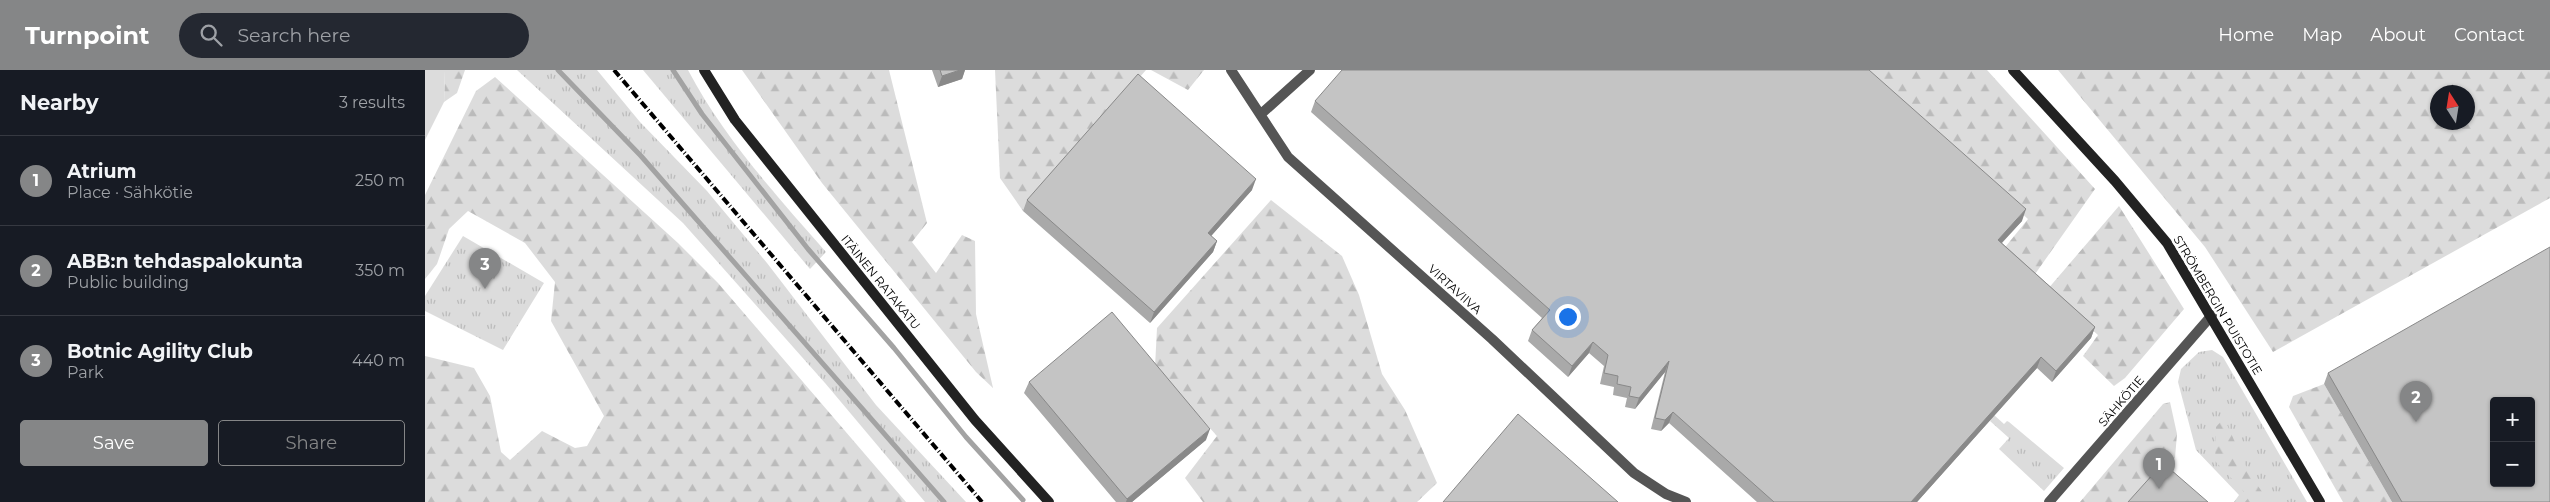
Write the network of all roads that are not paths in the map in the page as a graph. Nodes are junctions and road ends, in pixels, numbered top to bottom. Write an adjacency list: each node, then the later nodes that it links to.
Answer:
1 (704, 70): 7 (street, ITÄINEN RATAKATU)
2 (1231, 70): 5 (street, VIRTAVIIVA)
3 (1310, 70): 5 (street)
4 (2013, 70): 6 (street, STRÖMBERGIN PUISTOTIE)
5 (1261, 114): 8 (street, VIRTAVIIVA)
6 (2212, 315): 9 (street, SÄHKÖTIE); 10 (street, STRÖMBERGIN PUISTOTIE)
7 (1049, 502)
8 (1686, 502)
9 (2049, 502)
10 (2319, 502)

